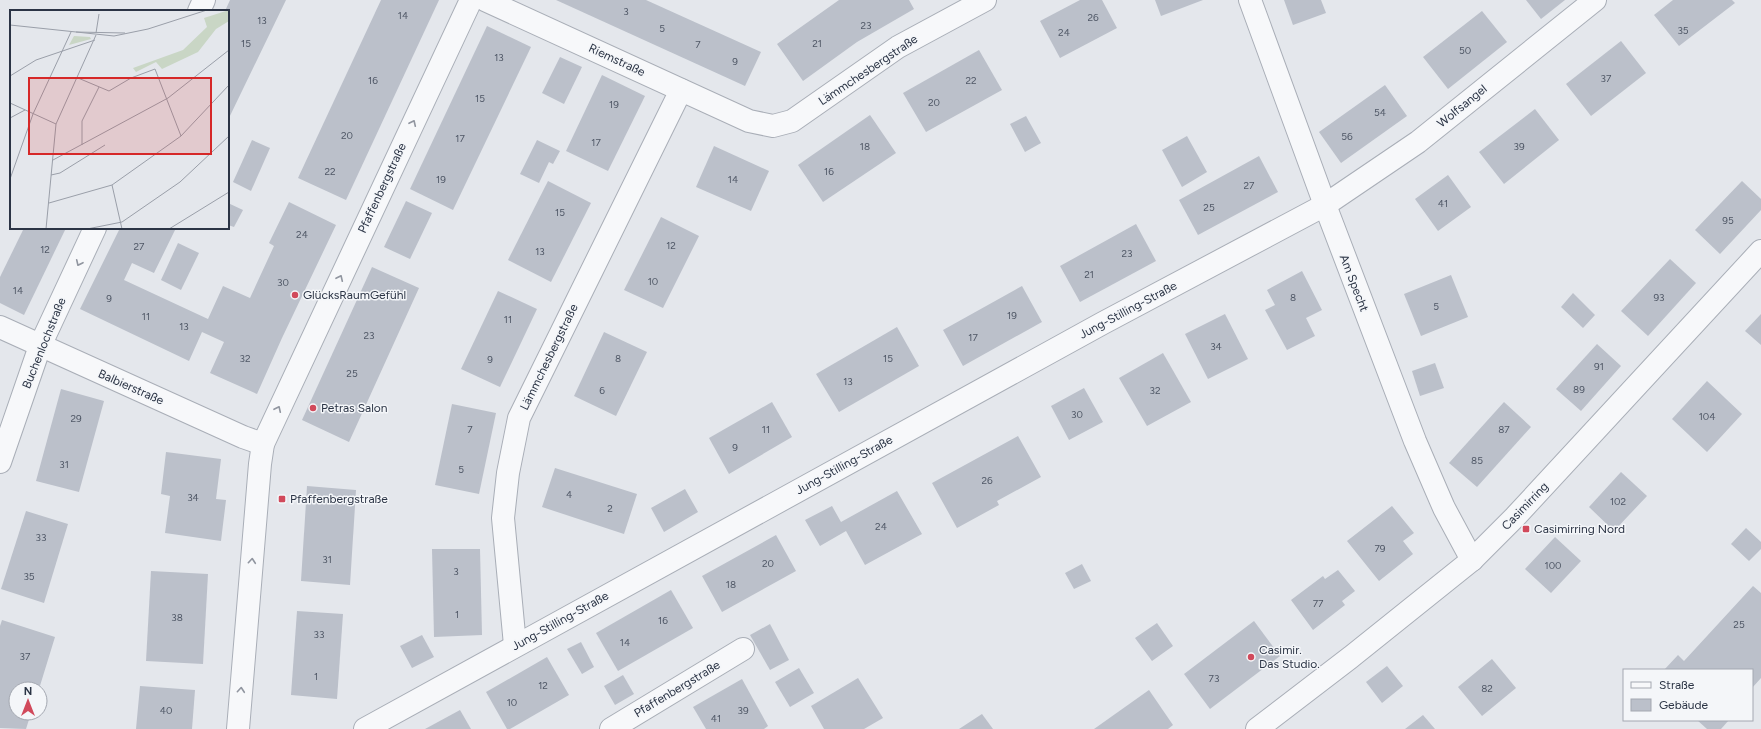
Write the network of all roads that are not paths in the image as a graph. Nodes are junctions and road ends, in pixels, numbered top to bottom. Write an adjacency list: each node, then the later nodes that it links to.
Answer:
1 (204, 0): 7 (street)
2 (471, 0): 15 (street, Pfaffenbergstraße, one-way to 2)
3 (485, 0): 8 (street, Riemstraße)
4 (985, 0): 9 (street, Lämmchesbergstraße)
5 (1250, 0): 10 (street, Am Specht)
6 (1595, 0): 10 (street, Wolfsangel)
7 (199, 10)
8 (681, 90): 9 (street, Riemstraße); 18 (street, Lämmchesbergstraße)
9 (748, 121)
10 (1324, 205): 17 (street, Am Specht); 18 (street, Jung-Stilling-Straße)
11 (95, 229): 14 (street, Buchenlochstraße, one-way to 14)
12 (1761, 251): 17 (street, Casimirring)
13 (0, 327): 14 (street, Balbierstraße)
14 (40, 346): 15 (street, Balbierstraße); 16 (street, Buchenlochstraße)
15 (263, 444): 20 (street, Pfaffenbergstraße, one-way to 15)
16 (0, 462)
17 (1472, 560): 23 (street, Casimirring)
18 (515, 645): 21 (street, Jung-Stilling-Straße)
19 (743, 649): 22 (street, Pfaffenbergstraße)
20 (238, 729)
21 (365, 729)
22 (611, 729)
23 (1257, 729)

